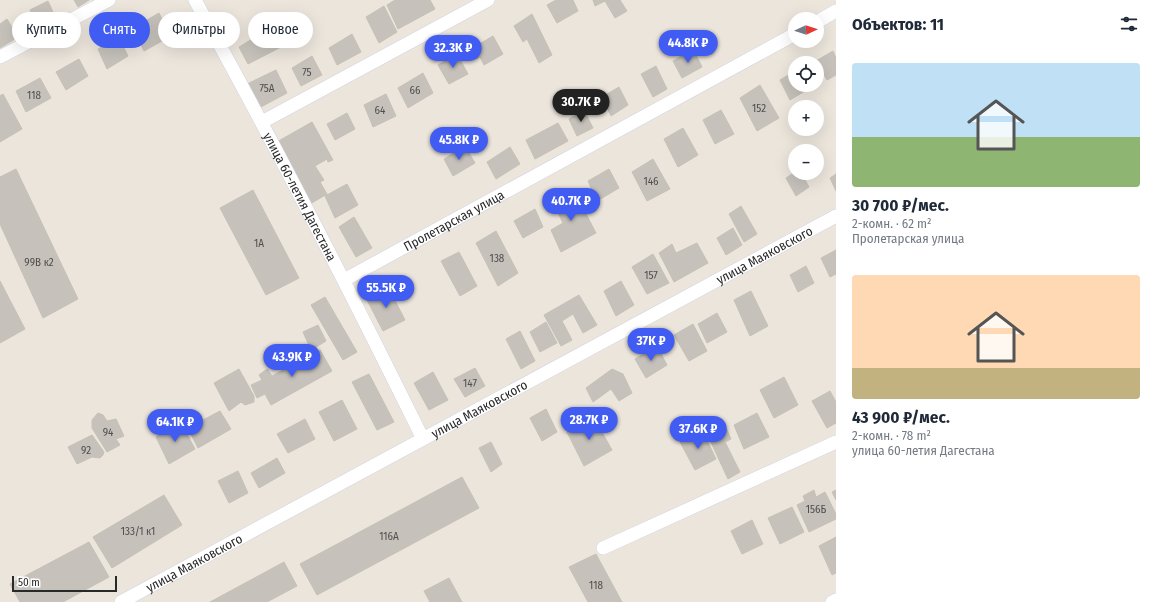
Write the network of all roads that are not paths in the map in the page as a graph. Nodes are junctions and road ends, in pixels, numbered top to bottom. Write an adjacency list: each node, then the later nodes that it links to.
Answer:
1 (109, 0): 7 (street)
2 (195, 0): 8 (street, улица 60-летия Дагестана)
3 (488, 0): 8 (street)
4 (836, 11): 5 (street)
5 (824, 18)
6 (788, 38): 10 (street, Пролетарская улица)
7 (0, 57)
8 (262, 122): 10 (street, улица 60-летия Дагестана)
9 (836, 216): 11 (street, улица Маяковского)
10 (344, 280): 11 (street, улица 60-летия Дагестана)
11 (423, 439): 15 (street, улица Маяковского)
12 (836, 442): 13 (street)
13 (603, 548)
14 (836, 600): 16 (street)
15 (121, 602)
16 (832, 602)

